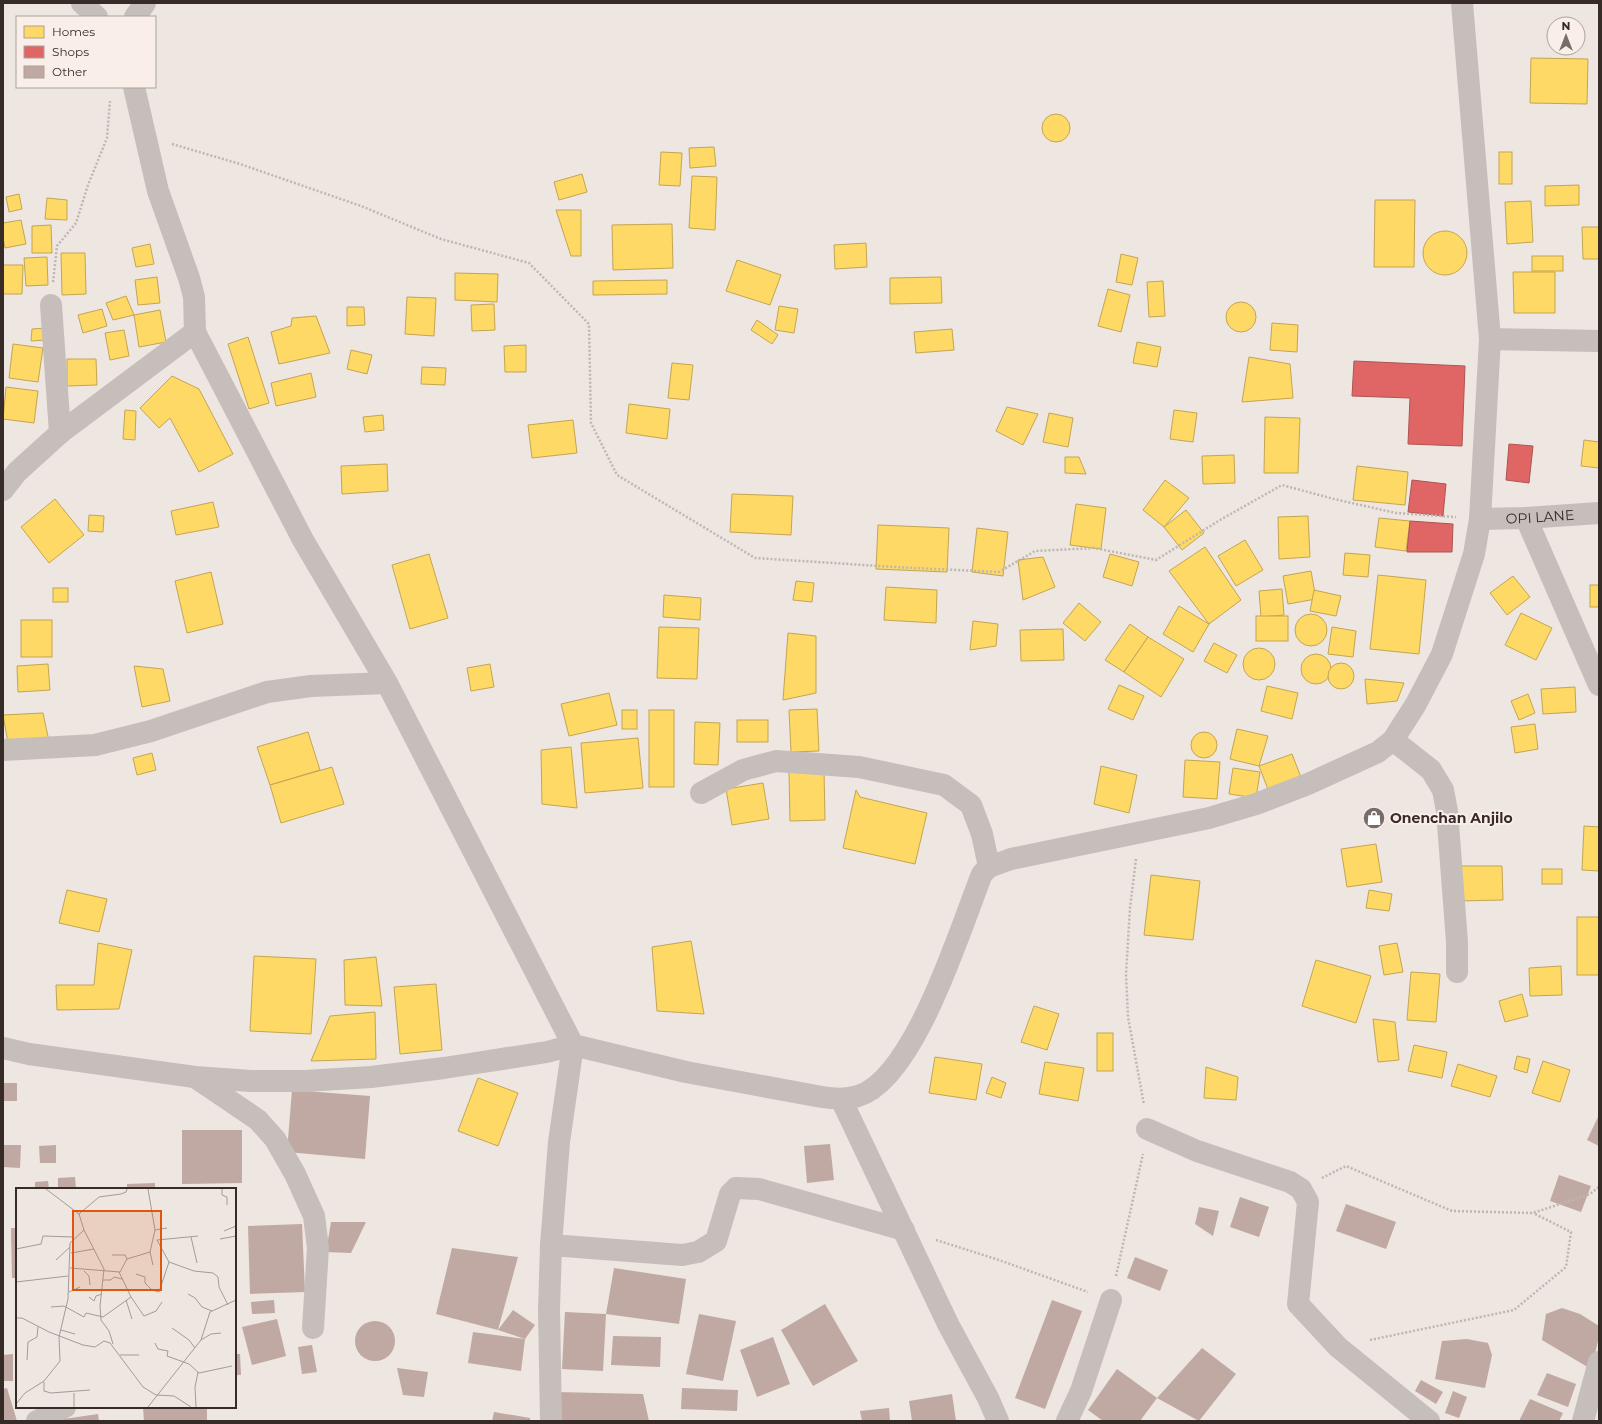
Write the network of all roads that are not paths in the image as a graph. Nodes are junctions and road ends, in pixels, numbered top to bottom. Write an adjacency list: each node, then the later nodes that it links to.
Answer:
1 (82, 3): 4 (street)
2 (146, 3): 5 (street)
3 (1462, 3): 9 (street)
4 (96, 16)
5 (136, 16)
6 (134, 88): 8 (street)
7 (51, 305): 11 (street)
8 (195, 332): 11 (street); 17 (street)
9 (1490, 339): 10 (street); 16 (street)
10 (1599, 341)
11 (60, 433): 12 (street)
12 (10, 470): 13 (street)
13 (3, 490)
14 (1599, 513): 15 (street, OPI LANE)
15 (1526, 518): 16 (street, OPI LANE); 18 (street)
16 (1480, 519): 19 (street)
17 (387, 683): 20 (street); 24 (street)
18 (1599, 685)
19 (1393, 740): 22 (street); 23 (street)
20 (3, 750)
21 (701, 792): 22 (street)
22 (990, 867): 27 (street)
23 (1457, 972)
24 (573, 1045): 26 (street); 27 (street); 30 (street)
25 (3, 1048): 26 (street)
26 (195, 1077): 32 (street)
27 (841, 1099): 29 (street)
28 (1147, 1129): 39 (street)
29 (904, 1230): 30 (street); 37 (street)
30 (551, 1245): 36 (street)
31 (1111, 1300): 38 (street)
32 (313, 1328)
33 (1599, 1362): 40 (street)
34 (63, 1408): 35 (street)
35 (37, 1421)
36 (550, 1421)
37 (998, 1421)
38 (1067, 1421)
39 (1429, 1421)
40 (1583, 1421)

